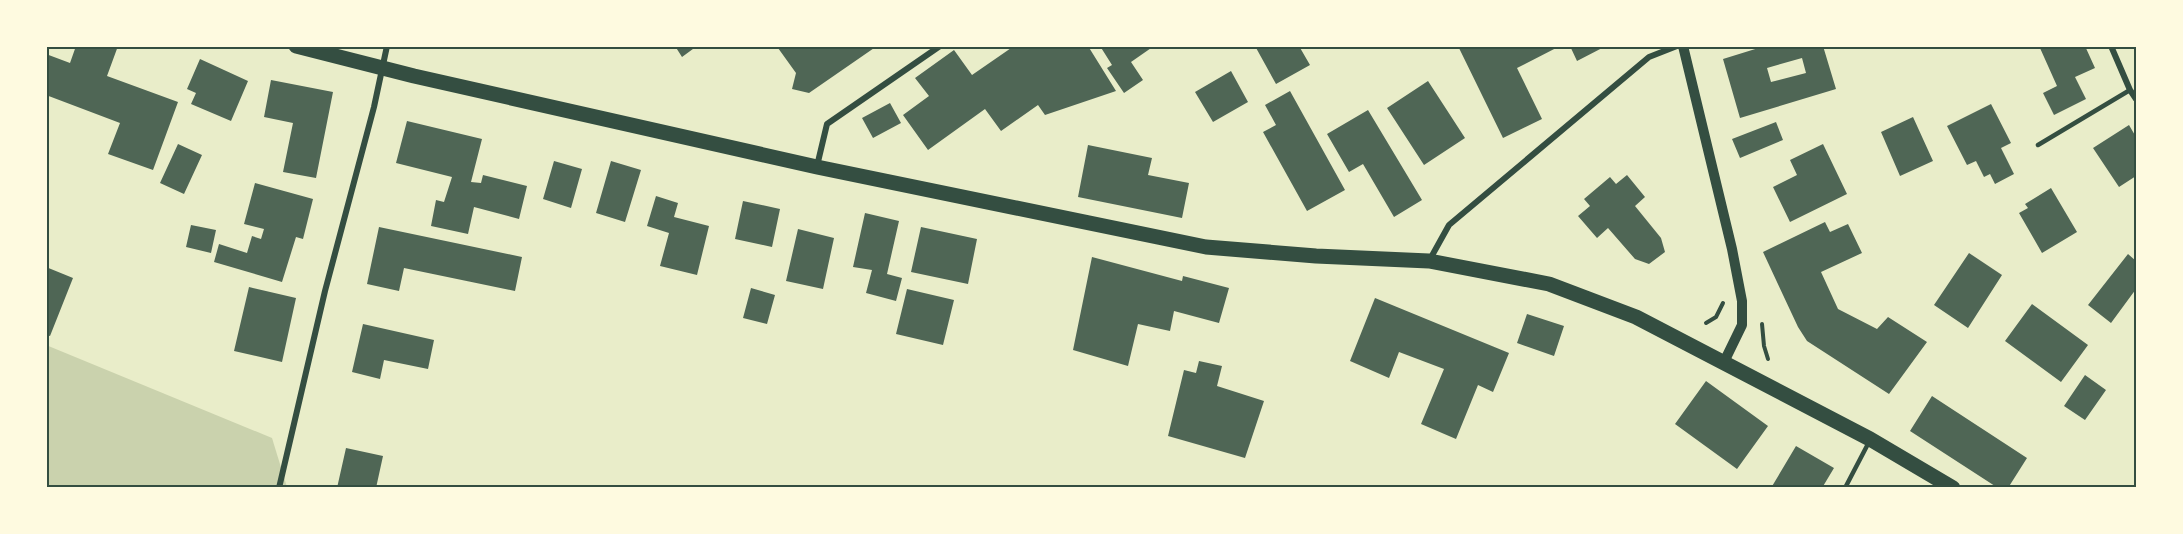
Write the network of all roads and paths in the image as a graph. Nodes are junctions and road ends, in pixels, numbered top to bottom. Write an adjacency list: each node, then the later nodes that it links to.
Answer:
1 (296, 46): 7 (main road)
2 (387, 46): 7 (street)
3 (940, 46): 11 (street)
4 (1677, 46): 12 (street)
5 (1683, 46): 13 (street)
6 (2111, 46): 8 (street)
7 (382, 68): 11 (main road); 15 (street)
8 (2130, 90): 9 (street); 10 (lane)
9 (2136, 99)
10 (2038, 146)
11 (817, 167): 12 (main road)
12 (1429, 261): 13 (main road)
13 (1724, 362): 14 (main road)
14 (1870, 439): 16 (lane); 17 (main road)
15 (279, 488)
16 (1845, 488)
17 (1953, 488)

